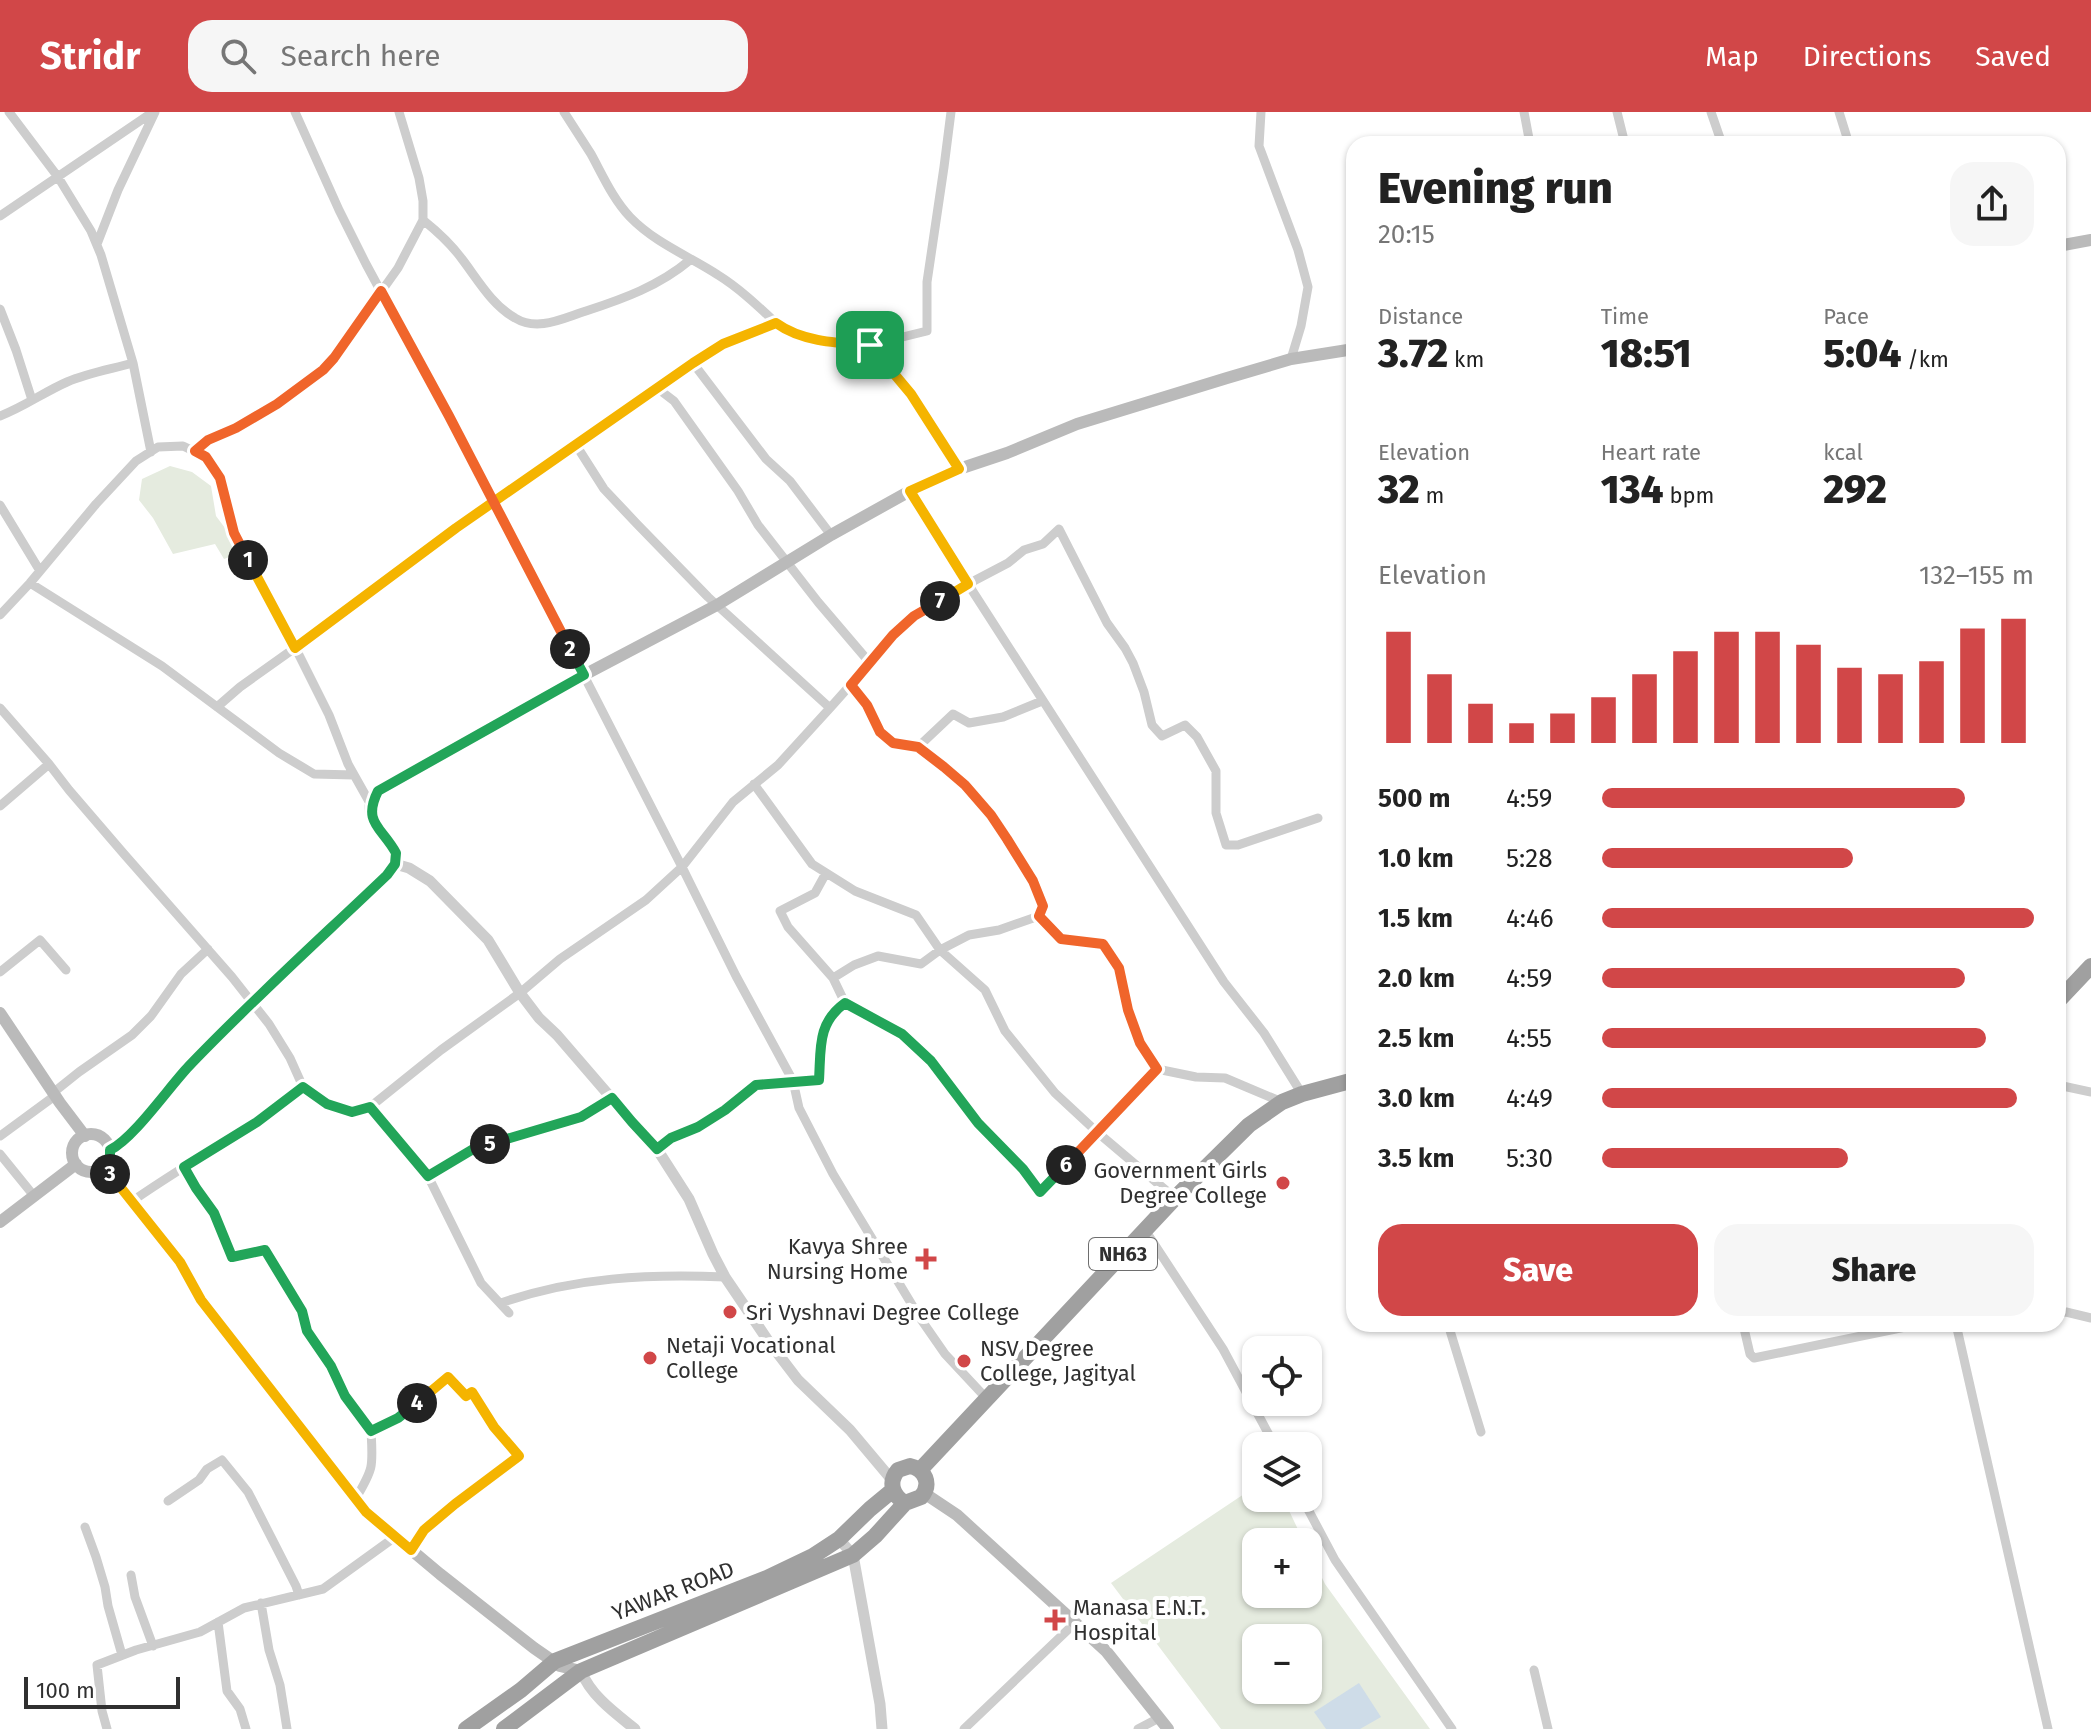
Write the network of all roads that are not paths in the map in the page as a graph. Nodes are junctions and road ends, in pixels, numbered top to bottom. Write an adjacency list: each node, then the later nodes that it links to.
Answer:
1 (9, 112): 16 (street)
2 (154, 112): 16 (street); 20 (street)
3 (295, 112): 23 (street)
4 (399, 112): 18 (street)
5 (564, 112): 22 (street)
6 (951, 112): 26 (street)
7 (1261, 112): 28 (street)
8 (1524, 112): 12 (street)
9 (1617, 112): 13 (street)
10 (1711, 112): 14 (street)
11 (1839, 112): 15 (street)
12 (1528, 136)
13 (1623, 136)
14 (1719, 136)
15 (1846, 136)
16 (58, 177): 17 (street); 20 (street)
17 (0, 216)
18 (423, 220): 22 (street); 23 (street)
19 (2091, 240): 21 (main road)
20 (97, 244): 29 (street)
21 (2066, 245)
22 (690, 260): 25 (street)
23 (381, 291): 35 (street); 39 (street)
24 (0, 309): 32 (street)
25 (776, 323): 26 (street); 30 (street)
26 (870, 345): 37 (street)
27 (1346, 350): 28 (main road)
28 (1291, 359): 37 (main road)
29 (133, 363): 32 (street); 36 (street)
30 (693, 363): 31 (street); 41 (street)
31 (657, 388): 34 (street); 42 (street)
32 (32, 400): 33 (street)
33 (0, 416)
34 (576, 445): 39 (street); 46 (street)
35 (195, 451): 36 (street); 48 (street)
36 (151, 452): 43 (street)
37 (959, 469): 38 (main road)
38 (910, 491): 41 (main road); 45 (street)
39 (494, 502): 48 (street); 50 (street)
40 (0, 505): 43 (street)
41 (831, 535): 42 (main road)
42 (786, 562): 46 (main road); 49 (street)
43 (40, 571): 44 (street)
44 (30, 583): 47 (street); 53 (street)
45 (968, 584): 49 (street); 52 (street); 62 (street)
46 (717, 605): 50 (main road); 55 (street)
47 (0, 615)
48 (295, 648): 53 (street); 58 (street)
49 (870, 663): 51 (street)
50 (584, 675): 60 (main road); 64 (street)
51 (851, 685): 55 (street); 56 (street)
52 (1042, 701): 56 (street); 85 (street)
53 (217, 707): 58 (street)
54 (0, 708): 57 (street)
55 (830, 708): 59 (street)
56 (918, 747): 66 (street)
57 (49, 764): 61 (street); 67 (street)
58 (354, 775): 60 (street)
59 (754, 784): 64 (street); 65 (street)
60 (371, 805): 63 (main road)
61 (0, 806)
62 (1318, 818)
63 (395, 864): 73 (street); 75 (main road)
64 (682, 867): 73 (street); 79 (street)
65 (826, 873): 68 (street); 72 (street)
66 (1039, 916): 68 (street); 78 (street)
67 (208, 949): 75 (street); 84 (street)
68 (940, 950): 72 (street); 89 (street)
69 (2091, 966): 74 (highway)
70 (66, 970): 71 (street)
71 (0, 972)
72 (833, 978): 76 (street)
73 (520, 993): 86 (street); 88 (street)
74 (2066, 993)
75 (252, 1003): 81 (street); 93 (main road)
76 (845, 1003): 79 (street); 89 (street)
77 (2, 1020): 84 (main road)
78 (1157, 1069): 87 (street); 89 (street)
79 (793, 1081): 92 (street); 113 (street)
80 (1346, 1082): 85 (highway, NH63)
81 (303, 1087): 88 (street); 97 (street)
82 (2066, 1087): 83 (street)
83 (2091, 1092)
84 (55, 1094): 90 (street); 91 (main road)
85 (1302, 1094): 87 (highway, NH63)
86 (612, 1098): 92 (street); 98 (street)
87 (1282, 1102): 100 (highway, NH63)
88 (370, 1107): 98 (street)
89 (1097, 1132): 100 (street)
90 (0, 1136)
91 (85, 1136): 93 (main road); 95 (main road)
92 (657, 1149): 104 (street)
93 (110, 1150): 96 (main road)
94 (0, 1154): 99 (street)
95 (76, 1164): 96 (main road); 99 (main road)
96 (104, 1167): 101 (main road)
97 (184, 1167): 101 (street); 114 (street)
98 (428, 1176): 105 (street)
99 (34, 1196): 102 (main road)
100 (1175, 1198): 103 (highway, NH63)
101 (131, 1202): 120 (main road)
102 (0, 1222)
103 (1145, 1230): 113 (highway, NH63); 115 (street)
104 (725, 1277): 105 (street); 118 (street)
105 (501, 1303): 107 (street)
106 (2066, 1312): 108 (street)
107 (509, 1313)
108 (2091, 1318)
109 (1450, 1332): 116 (street)
110 (1745, 1332): 111 (street)
111 (1881, 1332)
112 (1958, 1332): 151 (street)
113 (987, 1399): 117 (highway, NH63)
114 (371, 1431): 120 (street); 126 (street)
115 (1267, 1432)
116 (1481, 1432)
117 (920, 1470): 118 (highway, NH63); 119 (highway)
118 (897, 1491): 119 (highway, NH63); 125 (highway, YAWAR ROAD / NH63); 127 (highway, NH63)
119 (924, 1493): 132 (main road)
120 (356, 1498): 124 (main road)
121 (168, 1501): 129 (street)
122 (1309, 1512): 149 (street)
123 (85, 1527): 134 (street)
124 (395, 1537): 126 (main road); 129 (street)
125 (839, 1539): 127 (street); 135 (highway, YAWAR ROAD / NH63)
126 (411, 1550): 135 (main road)
127 (853, 1555): 137 (highway, NH63); 145 (street)
128 (131, 1575): 133 (street)
129 (299, 1595): 130 (street)
130 (261, 1603): 131 (street); 141 (street)
131 (218, 1622): 133 (street); 140 (street)
132 (1076, 1622): 138 (main road); 146 (street)
133 (153, 1646): 134 (street)
134 (122, 1655): 139 (street)
135 (559, 1659): 137 (main road); 142 (highway, YAWAR ROAD / NH63)
136 (1534, 1670): 150 (street)
137 (581, 1671): 143 (highway, NH63); 144 (street)
138 (1159, 1718): 147 (street); 148 (main road)
139 (107, 1729)
140 (246, 1729)
141 (287, 1729)
142 (466, 1729)
143 (504, 1729)
144 (635, 1729)
145 (882, 1729)
146 (964, 1729)
147 (1138, 1729)
148 (1168, 1729)
149 (1452, 1729)
150 (1548, 1729)
151 (2048, 1729)

